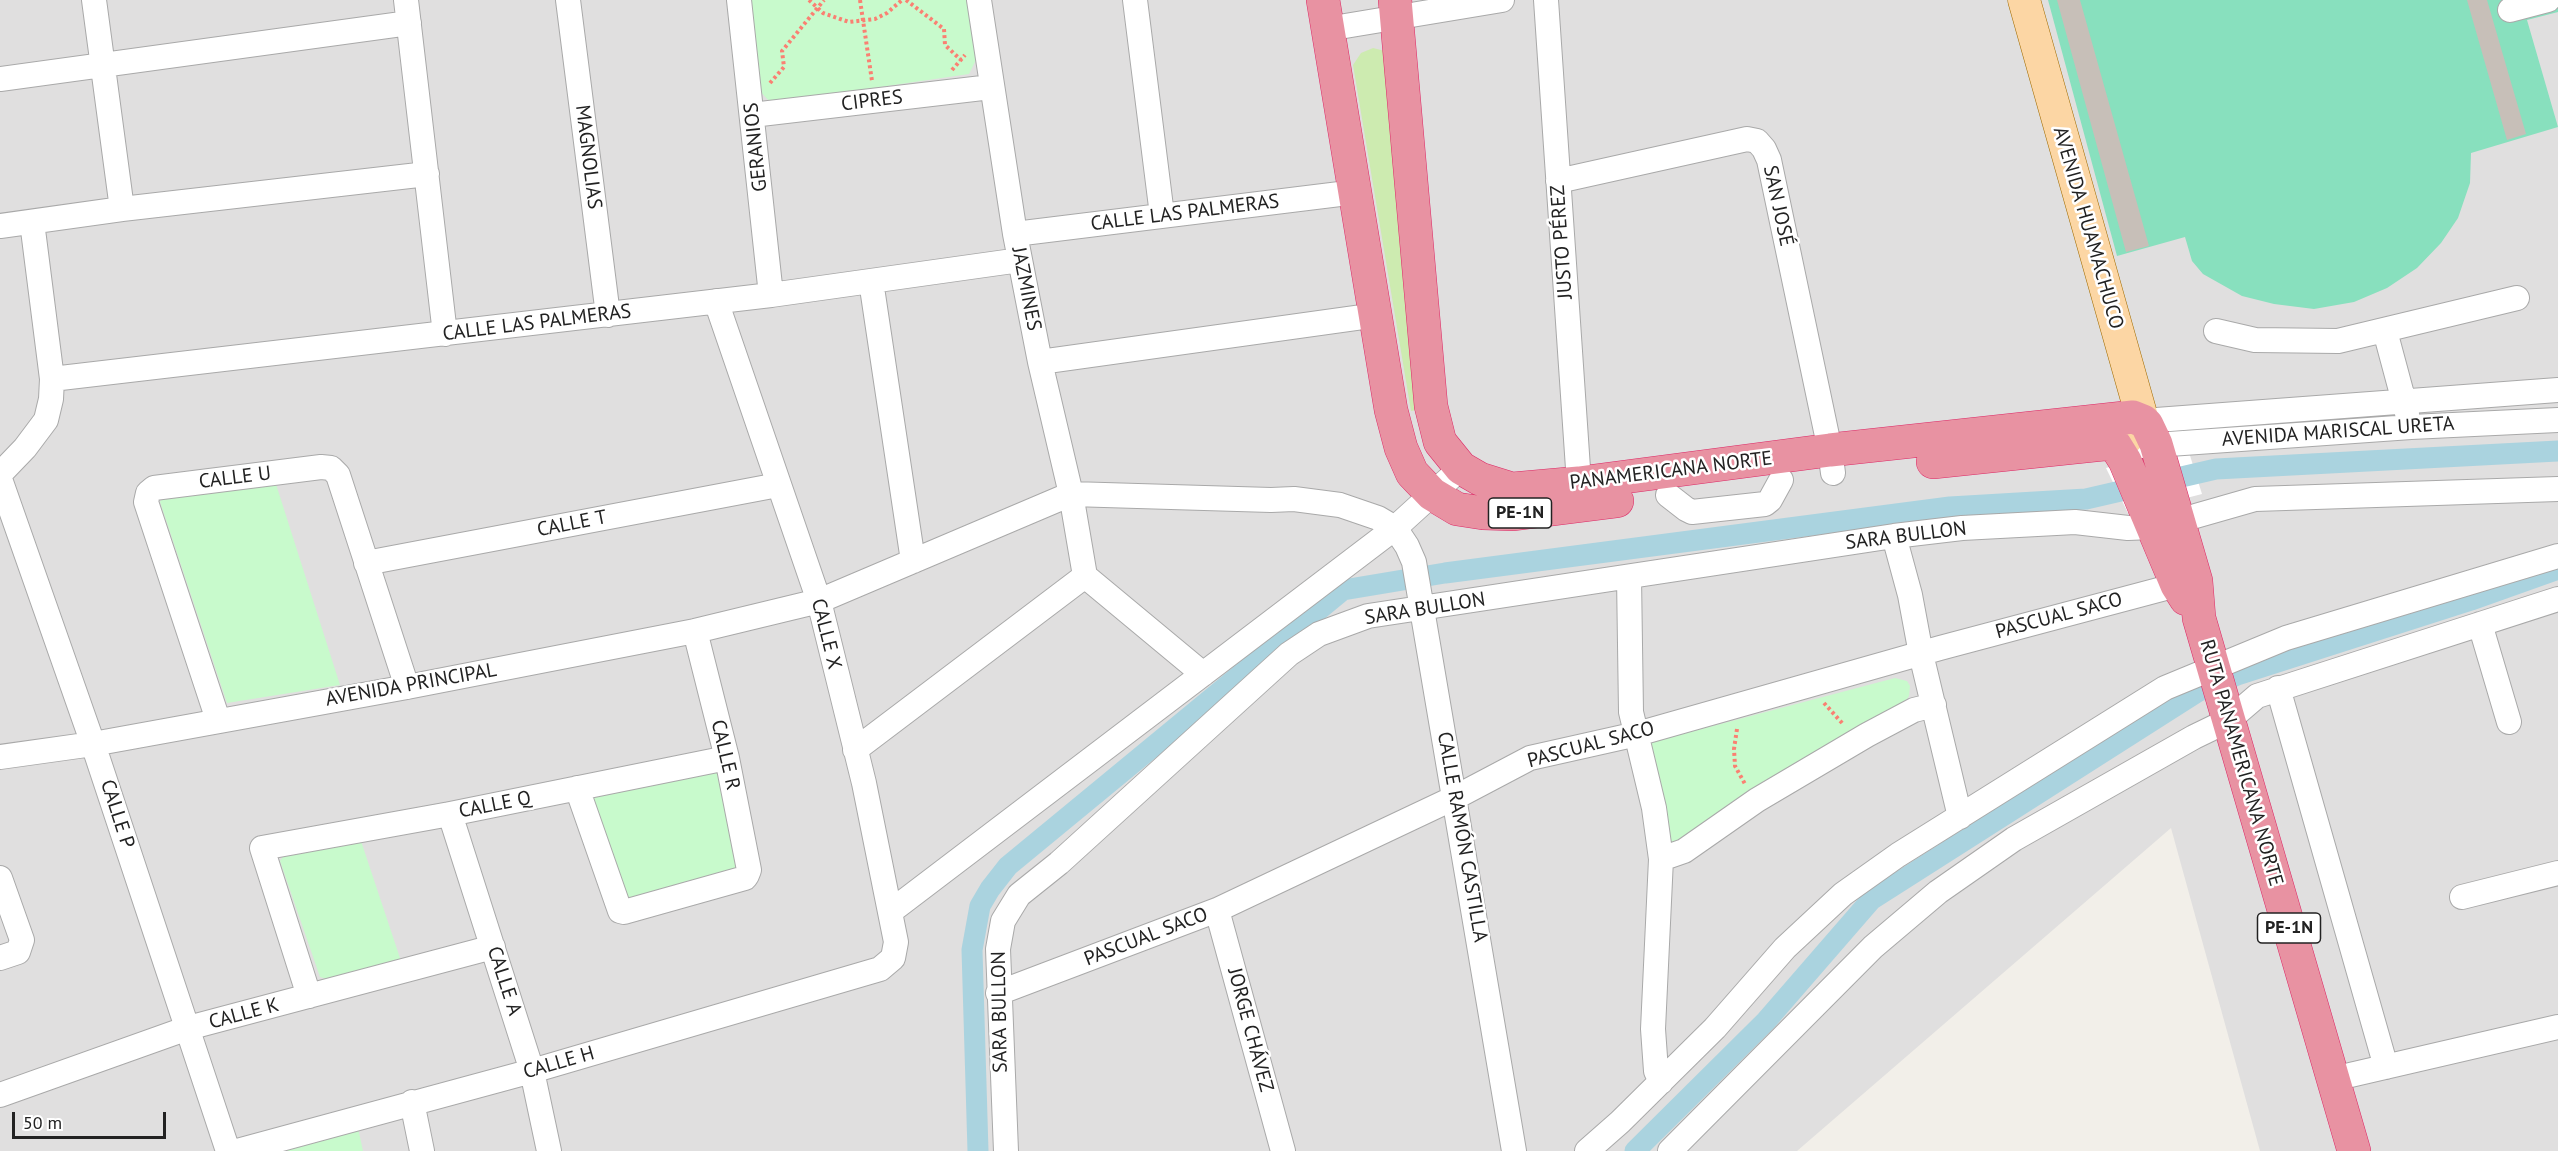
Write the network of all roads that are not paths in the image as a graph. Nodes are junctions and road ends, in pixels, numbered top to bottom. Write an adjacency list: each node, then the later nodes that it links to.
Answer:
1 (94, 0): 14 (street)
2 (568, 0): 31 (street, MAGNOLIAS)
3 (739, 0): 17 (street, GERANIOS)
4 (979, 0): 16 (street, JAZMINES)
5 (1135, 0): 22 (street)
6 (1502, 0): 10 (street)
7 (1546, 0): 19 (street, JUSTO PÉREZ)
8 (2024, 0): 42 (main road, AVENIDA HUAMACHUCO)
9 (2548, 0): 11 (street)
10 (1396, 8): 13 (street); 45 (highway, PANAMERICANA NORTE / PE-1N)
11 (2510, 10)
12 (407, 11): 14 (street); 18 (street)
13 (1325, 14): 20 (highway, PANAMERICANA NORTE / PE-1N)
14 (103, 65): 15 (street); 21 (street)
15 (0, 80)
16 (991, 87): 17 (street, CIPRES); 25 (street, JAZMINES)
17 (752, 116): 28 (street, GERANIOS)
18 (427, 174): 21 (street); 35 (street)
19 (1558, 181): 44 (street, SAN JOSÉ); 48 (street, JUSTO PÉREZ)
20 (1356, 192): 22 (street, CALLE LAS PALMERAS); 32 (highway, PANAMERICANA NORTE / PE-1N)
21 (122, 209): 23 (street)
22 (1162, 215): 25 (street, CALLE LAS PALMERAS)
23 (32, 222): 24 (street); 37 (street)
24 (0, 226)
25 (1016, 234): 26 (street, JAZMINES)
26 (1020, 260): 27 (street, CALLE LAS PALMERAS); 36 (street, JAZMINES)
27 (871, 281): 28 (street, CALLE LAS PALMERAS); 57 (street)
28 (771, 295): 30 (street, CALLE LAS PALMERAS)
29 (2517, 298): 34 (street)
30 (716, 301): 31 (street, CALLE LAS PALMERAS); 49 (street, CALLE X)
31 (608, 315): 35 (street, CALLE LAS PALMERAS)
32 (1377, 315): 36 (street); 52 (highway, PANAMERICANA NORTE / PE-1N)
33 (2216, 331): 34 (street)
34 (2385, 331): 39 (street)
35 (445, 334): 37 (street, CALLE LAS PALMERAS)
36 (1040, 362): 51 (street, JAZMINES)
37 (52, 379): 46 (street)
38 (2558, 390): 39 (street, AVENIDA MARISCAL URETA)
39 (2404, 400): 41 (street); 42 (street, AVENIDA MARISCAL URETA)
40 (2558, 420): 41 (street, AVENIDA MARISCAL URETA)
41 (2411, 427): 42 (street, AVENIDA MARISCAL URETA)
42 (2153, 440): 43 (main road); 44 (highway, PANAMERICANA NORTE / PE-1N); 53 (highway, RUTA PANAMERICANA NORTE / PE-1N)
43 (2121, 454): 44 (highway, PANAMERICANA NORTE / PE-1N); 53 (highway, RUTA PANAMERICANA NORTE / PE-1N)
44 (1832, 462): 48 (highway, PANAMERICANA NORTE / PE-1N); 52 (highway, PANAMERICANA NORTE / PE-1N)
45 (1461, 468): 48 (highway, PANAMERICANA NORTE / PE-1N); 52 (street)
46 (0, 474)
47 (0, 479): 77 (street, CALLE P)
48 (1579, 483)
49 (778, 485): 58 (street, CALLE T); 63 (street, CALLE X)
50 (2558, 489): 53 (street, SARA BULLON)
51 (1071, 494): 54 (street); 57 (street, AVENIDA PRINCIPAL); 59 (street, JAZMINES)
52 (1432, 494): 54 (street)
53 (2161, 514): 55 (street, SARA BULLON); 61 (highway, RUTA PANAMERICANA NORTE / PE-1N); 65 (highway, RUTA PANAMERICANA NORTE / PE-1N)
54 (1395, 528): 64 (street, CALLE RAMÓN CASTILLA); 69 (street)
55 (1894, 536): 60 (street, SARA BULLON); 68 (street)
56 (2558, 556): 72 (street)
57 (913, 561): 63 (street, AVENIDA PRINCIPAL)
58 (366, 563): 70 (street, CALLE U); 74 (street, CALLE U)
59 (1085, 576): 69 (street); 78 (street)
60 (1629, 577): 64 (street, SARA BULLON); 76 (street)
61 (2177, 585): 65 (highway, RUTA PANAMERICANA NORTE / PE-1N); 68 (street, PASCUAL SACO)
62 (2558, 599): 66 (street)
63 (819, 602): 67 (street, AVENIDA PRINCIPAL); 78 (street, CALLE X)
64 (1421, 602): 82 (street, CALLE RAMÓN CASTILLA); 94 (street, SARA BULLON)
65 (2199, 618): 72 (highway, RUTA PANAMERICANA NORTE / PE-1N)
66 (2480, 624): 71 (street); 75 (street)
67 (695, 632): 70 (street, AVENIDA PRINCIPAL); 80 (street, CALLE R)
68 (1921, 654): 73 (street); 76 (street, PASCUAL SACO)
69 (1203, 674): 90 (street)
70 (406, 687): 74 (street, AVENIDA PRINCIPAL)
71 (2278, 688): 72 (street); 98 (street)
72 (2221, 692): 84 (street); 100 (highway, RUTA PANAMERICANA NORTE / PE-1N); 112 (street)
73 (1934, 705): 84 (street); 85 (street)
74 (218, 720): 77 (street, AVENIDA PRINCIPAL)
75 (2509, 722)
76 (1637, 734): 82 (street, PASCUAL SACO); 85 (street)
77 (93, 744): 79 (street, AVENIDA PRINCIPAL); 97 (street, CALLE P)
78 (855, 750): 90 (street, CALLE X)
79 (0, 757)
80 (727, 758): 81 (street, CALLE Q); 81 (street, CALLE R)
81 (577, 788): 83 (street, CALLE Q)
82 (1456, 797): 89 (street, PASCUAL SACO); 110 (street, CALLE RAMÓN CASTILLA)
83 (450, 814): 91 (street, CALLE A); 95 (street, CALLE Q)
84 (1960, 817): 101 (street)
85 (1661, 859): 101 (street)
86 (2558, 873): 88 (street)
87 (0, 878): 92 (street)
88 (2462, 897)
89 (1217, 910): 94 (street, PASCUAL SACO); 109 (street, JORGE CHÁVEZ)
90 (890, 912): 93 (street, CALLE X)
91 (493, 947): 95 (street, CALLE K); 99 (street, CALLE A)
92 (0, 958)
93 (880, 969): 99 (street, CALLE H)
94 (998, 993): 108 (street, SARA BULLON)
95 (309, 996): 97 (street, CALLE K)
96 (2558, 1027): 98 (street)
97 (188, 1029): 102 (street, CALLE K); 104 (street, CALLE P)
98 (2386, 1067): 100 (street)
99 (532, 1071): 103 (street, CALLE H); 107 (street, CALLE A)
100 (2333, 1079): 113 (highway, RUTA PANAMERICANA NORTE / PE-1N)
101 (1661, 1082): 111 (street)
102 (0, 1095)
103 (412, 1102): 105 (street, CALLE H); 106 (street)
104 (228, 1151)
105 (237, 1151)
106 (422, 1151)
107 (549, 1151)
108 (1006, 1151)
109 (1283, 1151)
110 (1515, 1151)
111 (1587, 1151)
112 (1670, 1151)
113 (2354, 1151)

